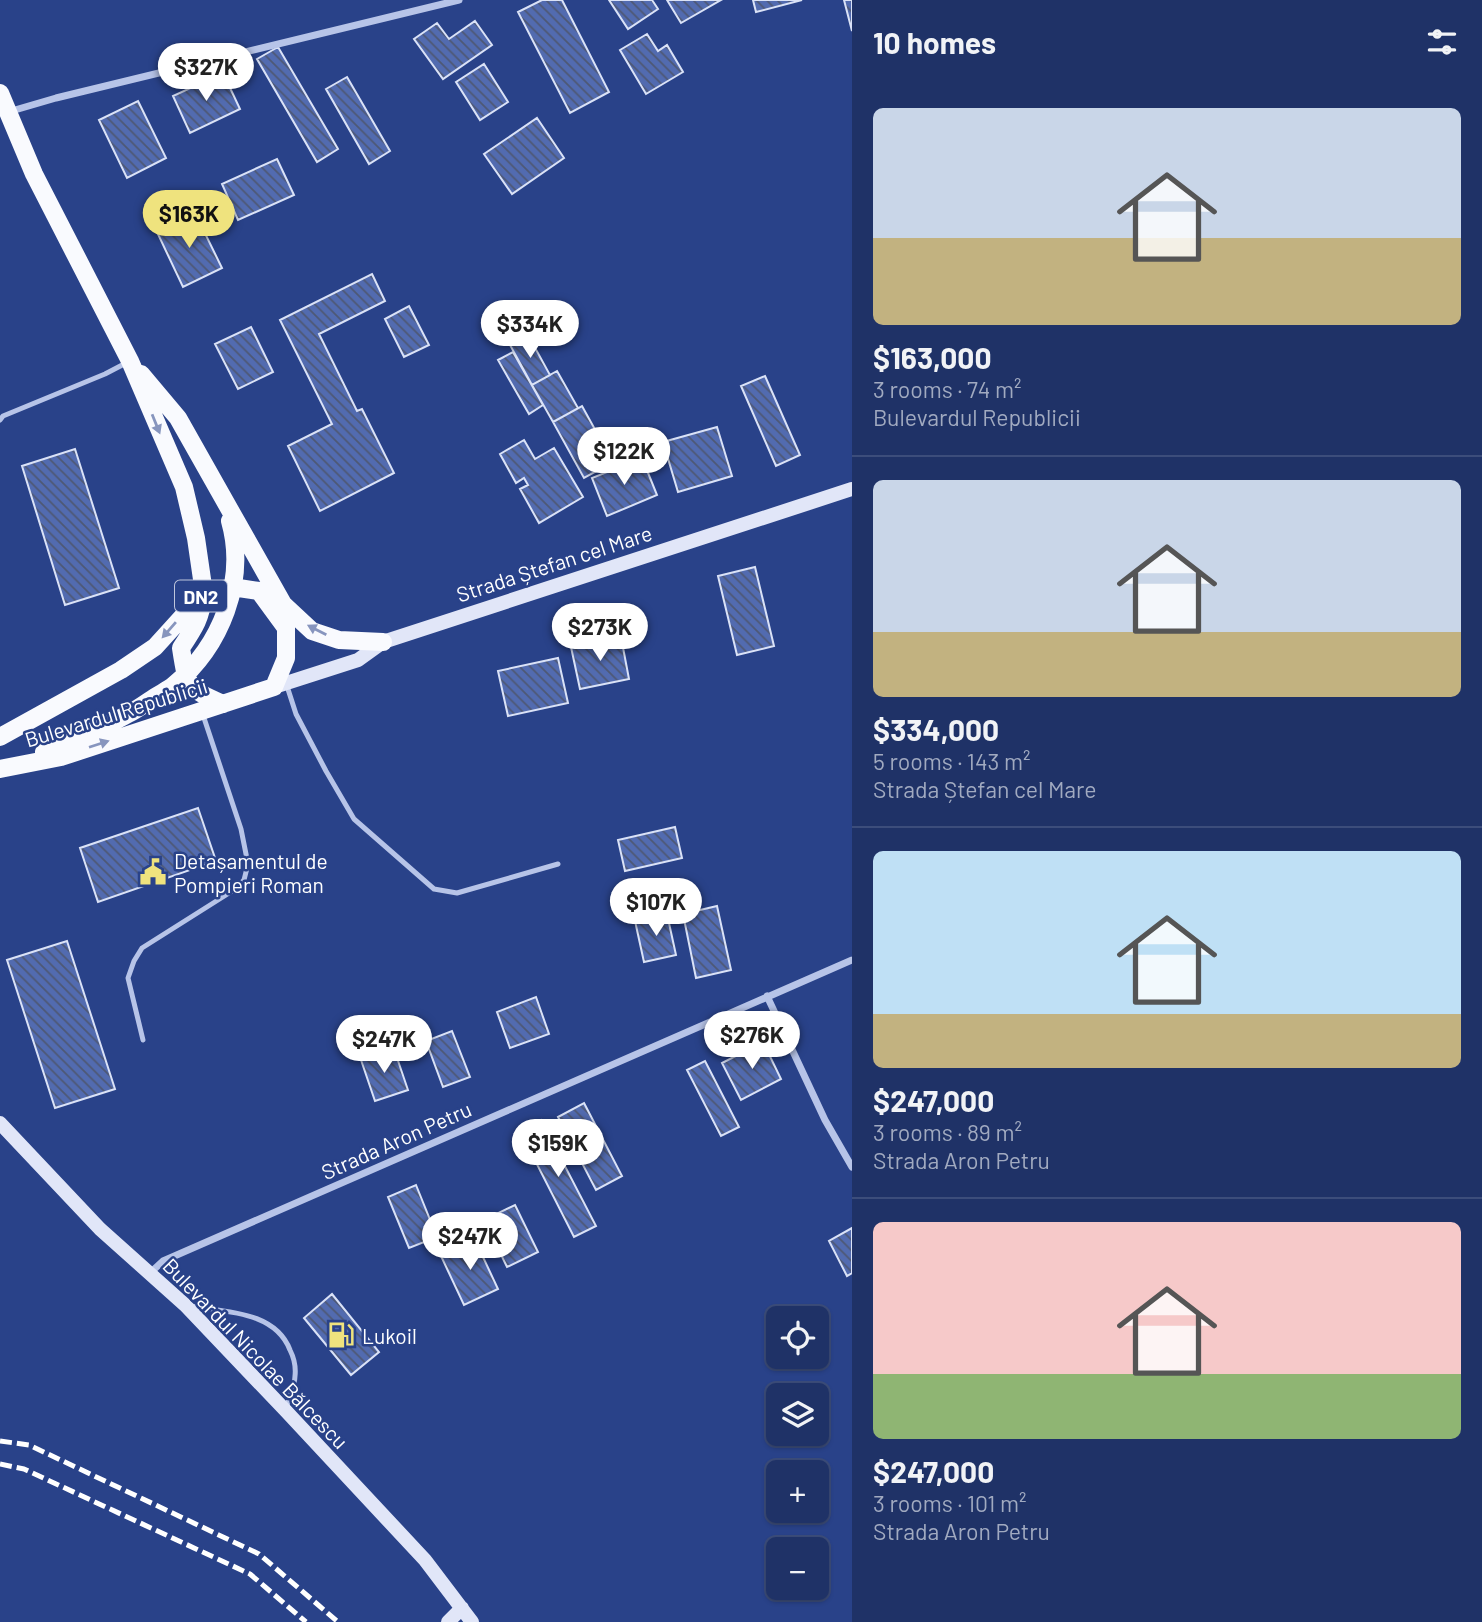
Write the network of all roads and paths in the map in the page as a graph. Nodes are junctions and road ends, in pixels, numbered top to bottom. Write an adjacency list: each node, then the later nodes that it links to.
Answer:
1 (459, 0): 3 (street)
2 (0, 93): 3 (main road, DN2)
3 (8, 112): 4 (main road, DN2)
4 (130, 361): 5 (lane); 7 (main road, DN2); 9 (main road, DN2, one-way to 9)
5 (0, 420)
6 (852, 489): 12 (main road, Strada Ștefan cel Mare)
7 (221, 493): 8 (main road, Bulevardul Republicii / DN2); 10 (main road)
8 (232, 587): 9 (main road, DN2); 11 (main road, DN2); 13 (main road, Bulevardul Republicii / DN2)
9 (204, 593): 13 (main road); 17 (main road, Bulevardul Republicii / DN2, one-way to 17)
10 (283, 604): 11 (main road); 12 (main road, one-way to 10)
11 (286, 628): 14 (main road)
12 (383, 642): 14 (main road, Strada Ștefan cel Mare)
13 (185, 673): 15 (main road); 18 (main road, Bulevardul Republicii / DN2)
14 (280, 685): 15 (main road, Bulevardul Republicii / DN2); 19 (lane)
15 (223, 704): 16 (main road, Bulevardul Republicii / DN2)
16 (201, 711): 18 (main road, Bulevardul Republicii / DN2, one-way to 16); 22 (lane)
17 (0, 737)
18 (5, 768)
19 (558, 864)
20 (852, 960): 21 (street, Strada Aron Petru)
21 (767, 996): 24 (street); 25 (street, Strada Aron Petru)
22 (143, 1040)
23 (0, 1123): 25 (main road, Bulevardul Nicolae Bălcescu)
24 (852, 1167)
25 (150, 1273): 26 (main road, Bulevardul Nicolae Bălcescu)
26 (185, 1305): 27 (main road, Bulevardul Nicolae Bălcescu); 27 (lane)
27 (286, 1411): 28 (main road, Bulevardul Nicolae Bălcescu)
28 (462, 1608): 29 (main road); 30 (main road, Bulevardul Nicolae Bălcescu)
29 (448, 1622)
30 (472, 1622)

